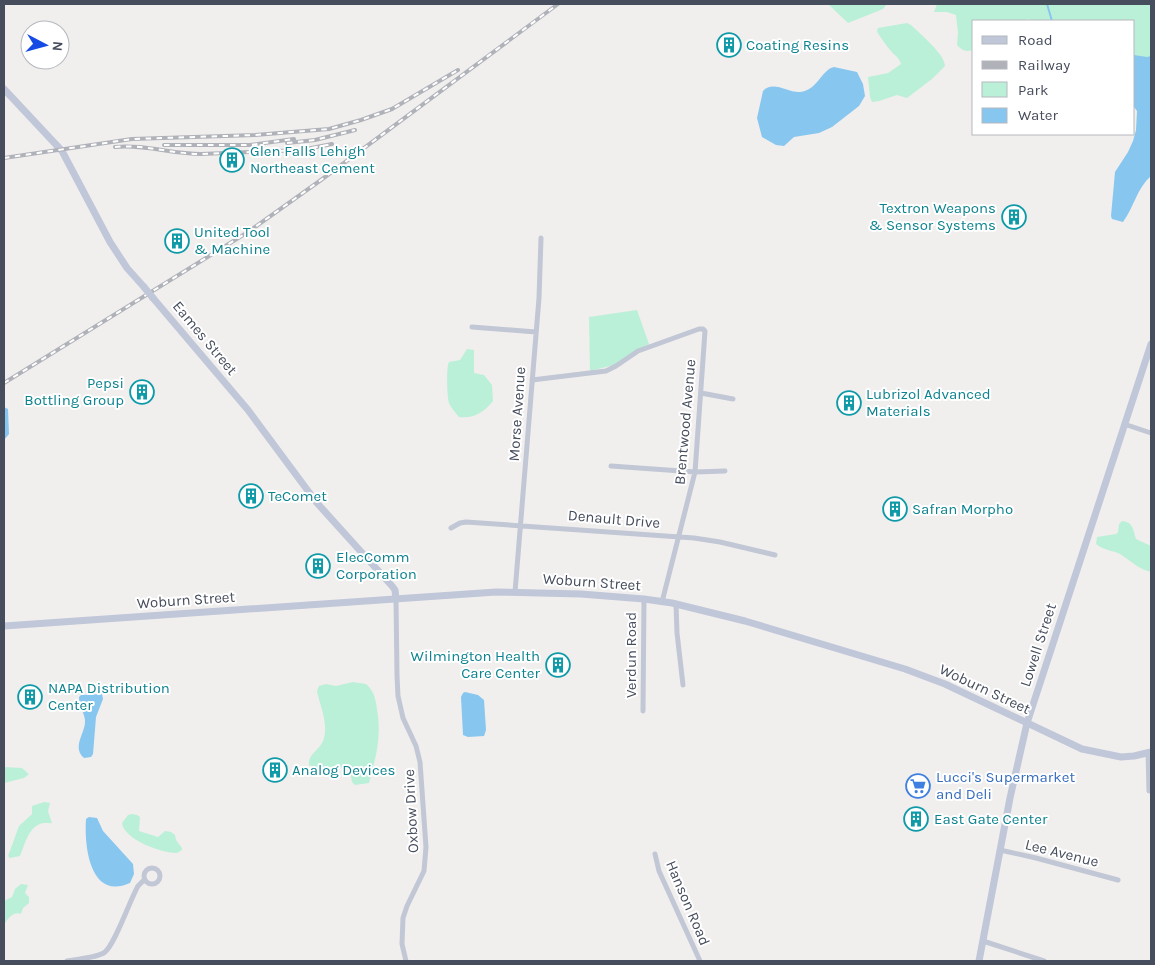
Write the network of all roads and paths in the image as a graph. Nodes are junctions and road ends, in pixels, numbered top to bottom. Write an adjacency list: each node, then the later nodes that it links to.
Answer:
1 (4, 88): 19 (main road, Eames Street, bridge)
2 (541, 238): 4 (street, Morse Avenue)
3 (472, 327): 4 (street)
4 (536, 332): 6 (street, Morse Avenue)
5 (1151, 344): 9 (main road, Lowell Street)
6 (532, 380): 7 (street, Brentwood Avenue); 14 (street, Morse Avenue)
7 (701, 394): 8 (street); 13 (street, Brentwood Avenue)
8 (733, 399)
9 (1124, 424): 10 (street); 26 (main road, Lowell Street)
10 (1151, 433)
11 (611, 466): 13 (street)
12 (725, 471): 13 (street)
13 (695, 472): 16 (street, Brentwood Avenue)
14 (520, 525): 15 (street, Denault Drive); 16 (street, Denault Drive); 18 (street, Morse Avenue)
15 (451, 528)
16 (680, 537): 17 (street, Denault Drive); 21 (street, Brentwood Avenue)
17 (775, 555)
18 (515, 592): 19 (main road, Woburn Street); 20 (main road, Woburn Street)
19 (396, 599): 23 (main road, Woburn Street); 35 (street, Oxbow Drive)
20 (644, 599): 21 (main road, Woburn Street); 25 (street, Verdun Road)
21 (662, 602): 22 (main road, Woburn Street)
22 (676, 604): 24 (street); 26 (main road, Woburn Street)
23 (4, 626)
24 (683, 685)
25 (643, 711)
26 (1027, 723): 27 (main road, Woburn Street); 29 (main road, Lowell Street)
27 (1150, 752): 28 (street)
28 (1150, 791)
29 (1000, 850): 32 (street, Lee Avenue); 33 (main road, Lowell Street)
30 (655, 854): 36 (street, Hanson Road)
31 (144, 880): 34 (street)
32 (1118, 880)
33 (983, 941): 37 (main road, Lowell Street); 38 (street)
34 (67, 961)
35 (406, 961)
36 (700, 961)
37 (979, 961)
38 (1044, 961)

